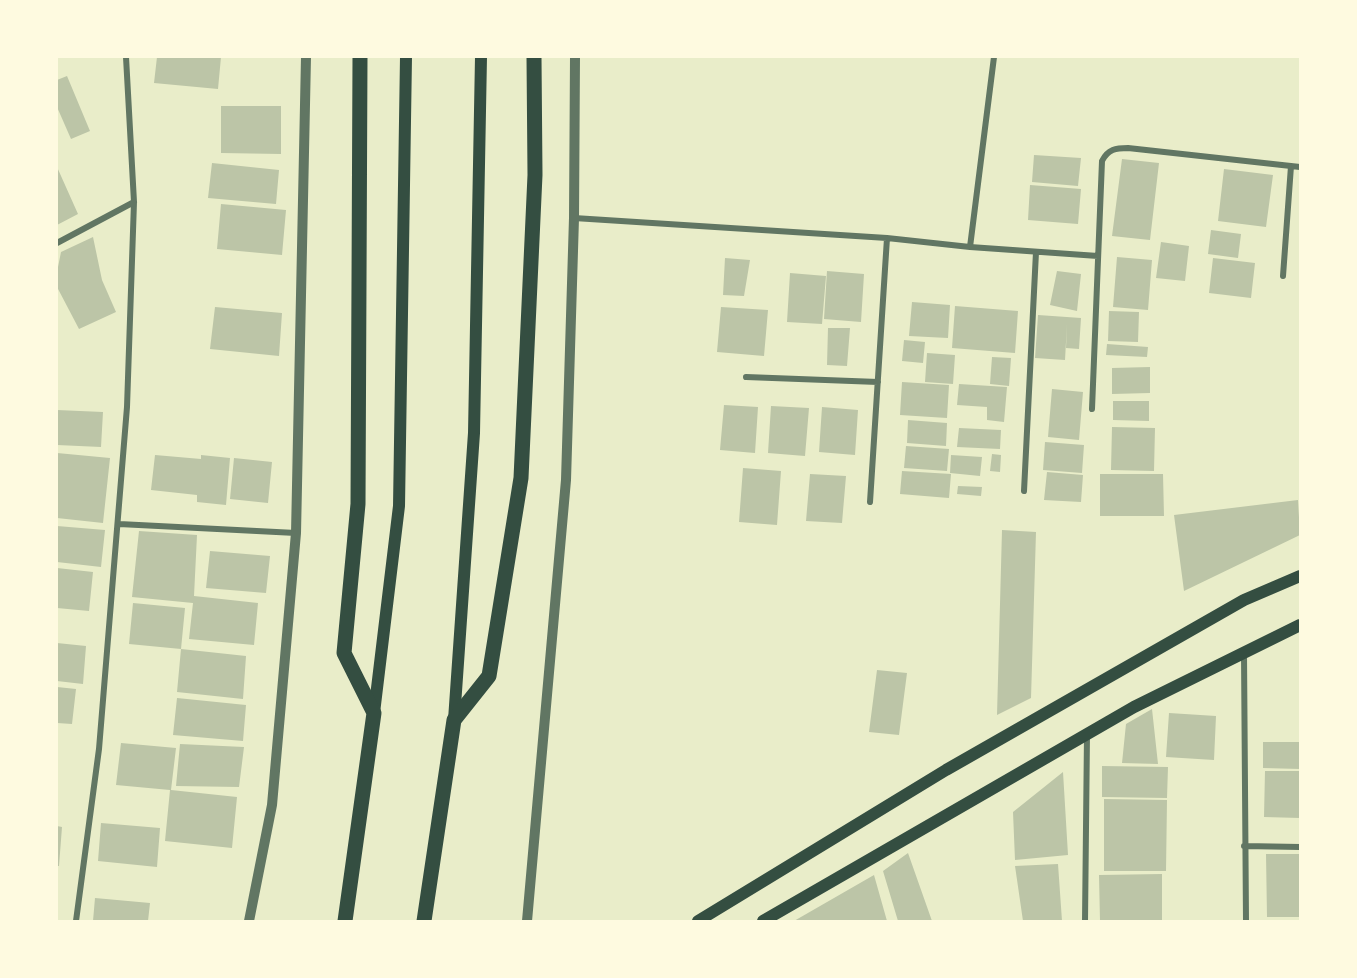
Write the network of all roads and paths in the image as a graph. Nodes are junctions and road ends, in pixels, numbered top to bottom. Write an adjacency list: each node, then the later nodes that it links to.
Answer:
1 (126, 57): 11 (street)
2 (306, 57): 25 (street)
3 (360, 57): 29 (main road)
4 (405, 57): 29 (main road)
5 (481, 57): 30 (main road)
6 (534, 57): 30 (main road)
7 (574, 57): 12 (street)
8 (994, 57): 15 (street)
9 (1291, 166): 10 (street); 17 (street); 18 (street)
10 (1300, 167)
11 (134, 202): 14 (street); 24 (street)
12 (574, 218): 13 (street); 34 (street)
13 (888, 238): 15 (street); 20 (street)
14 (57, 243)
15 (970, 247): 16 (street)
16 (1036, 252): 17 (street); 22 (street)
17 (1098, 256): 21 (street)
18 (1283, 276)
19 (746, 377): 20 (street)
20 (878, 382): 23 (street)
21 (1092, 409)
22 (1024, 491)
23 (870, 502)
24 (119, 524): 25 (street); 35 (street)
25 (296, 532): 36 (street)
26 (1300, 576): 39 (main road)
27 (1300, 625): 28 (main road)
28 (1244, 654): 31 (main road); 32 (street)
29 (374, 713): 37 (main road)
30 (454, 720): 38 (main road)
31 (1087, 734): 40 (main road); 41 (street)
32 (1244, 846): 33 (street); 42 (street)
33 (1300, 847)
34 (530, 919)
35 (76, 921)
36 (249, 921)
37 (345, 921)
38 (424, 921)
39 (698, 921)
40 (764, 921)
41 (1085, 921)
42 (1246, 921)

